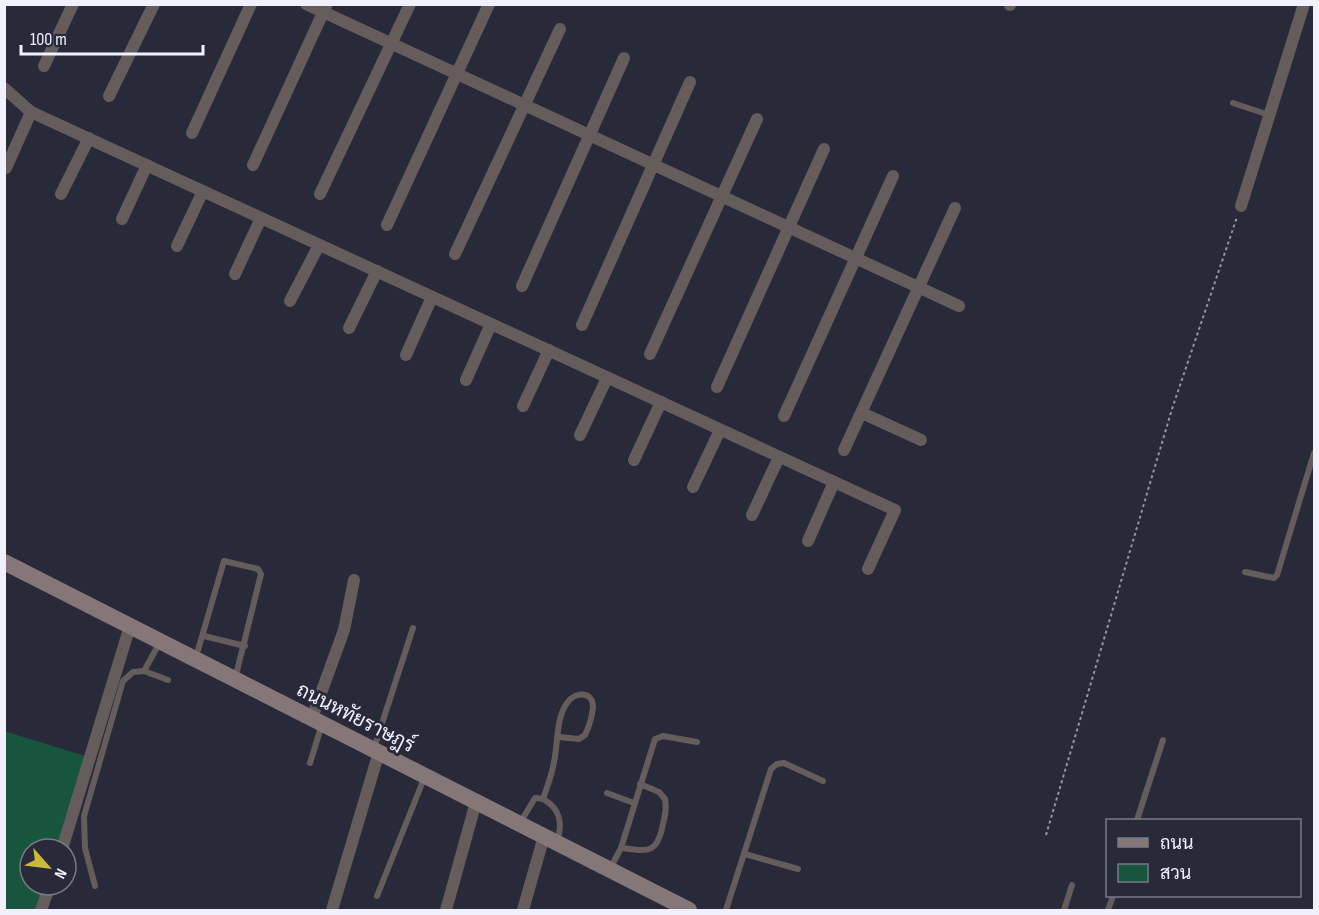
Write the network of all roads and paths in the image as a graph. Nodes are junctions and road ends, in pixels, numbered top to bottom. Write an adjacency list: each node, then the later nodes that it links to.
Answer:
1 (73, 4): 12 (street)
2 (154, 4): 16 (street)
3 (251, 4): 22 (street)
4 (306, 4): 8 (street)
5 (410, 4): 10 (street)
6 (489, 4): 13 (street)
7 (1304, 4): 20 (street)
8 (326, 8): 10 (street); 27 (street)
9 (560, 28): 18 (street)
10 (392, 44): 13 (street); 33 (street)
11 (624, 58): 23 (street)
12 (45, 66)
13 (457, 74): 18 (street); 39 (street)
14 (690, 82): 28 (street)
15 (4, 88): 19 (street)
16 (109, 96)
17 (1233, 103): 20 (lane)
18 (525, 106): 23 (street); 43 (street)
19 (31, 112): 24 (street); 29 (street)
20 (1269, 115): 35 (street)
21 (757, 119): 34 (street)
22 (192, 133)
23 (589, 135): 28 (street); 47 (street)
24 (89, 138): 26 (street); 32 (street)
25 (824, 149): 40 (street)
26 (147, 165): 31 (street); 38 (street)
27 (253, 165)
28 (653, 165): 34 (street); 53 (street)
29 (6, 168)
30 (893, 176): 44 (street)
31 (203, 191): 37 (street); 42 (street)
32 (61, 194)
33 (320, 195)
34 (721, 196): 40 (street); 56 (street)
35 (1241, 206): 104 (path)
36 (955, 208): 48 (street)
37 (261, 218): 41 (street); 46 (street)
38 (122, 219)
39 (387, 225)
40 (788, 227): 44 (street); 60 (street)
41 (319, 245): 45 (street); 50 (street)
42 (177, 246)
43 (455, 254)
44 (855, 258): 48 (street); 64 (street)
45 (377, 271): 49 (street); 54 (street)
46 (235, 274)
47 (522, 286)
48 (919, 288): 51 (street); 63 (street)
49 (432, 297): 52 (street); 57 (street)
50 (290, 301)
51 (959, 306)
52 (491, 324): 55 (street); 59 (street)
53 (582, 325)
54 (349, 328)
55 (549, 350): 58 (street); 62 (street)
56 (650, 354)
57 (406, 355)
58 (607, 378): 61 (street); 66 (street)
59 (466, 380)
60 (717, 387)
61 (661, 402): 65 (street); 71 (street)
62 (523, 406)
63 (862, 413): 67 (street); 68 (street)
64 (784, 416)
65 (720, 430): 70 (street); 73 (street)
66 (580, 435)
67 (921, 440)
68 (844, 450)
69 (1314, 453): 78 (lane)
70 (779, 457): 72 (street); 74 (street)
71 (634, 460)
72 (834, 482): 75 (street); 77 (street)
73 (693, 487)
74 (752, 515)
75 (808, 541)
76 (4, 562): 80 (main road, ถนนหทัยราษฎร์)
77 (868, 568)
78 (1245, 572)
79 (354, 580): 89 (street)
80 (129, 626): 83 (main road, ถนนหทัยราษฎร์); 105 (street)
81 (413, 628): 93 (lane)
82 (204, 636): 84 (lane); 84 (lane); 85 (lane)
83 (160, 642): 85 (main road, ถนนหทัยราษฎร์); 86 (lane)
84 (245, 646): 88 (lane)
85 (195, 660): 88 (main road, ถนนหทัยราษฎร์)
86 (144, 671): 87 (lane); 112 (lane)
87 (168, 680)
88 (235, 680): 89 (main road, ถนนหทัยราษฎร์)
89 (317, 721): 93 (main road, ถนนหทัยราษฎร์); 94 (lane)
90 (559, 738): 90 (lane); 99 (lane)
91 (1163, 740): 102 (lane)
92 (697, 742): 97 (lane)
93 (376, 751): 95 (main road, ถนนหทัยราษฎร์); 114 (street)
94 (310, 763)
95 (425, 775): 100 (main road, ถนนหทัยราษฎร์); 113 (lane)
96 (823, 781): 108 (lane)
97 (640, 784): 101 (lane); 107 (lane)
98 (606, 794): 101 (lane)
99 (543, 799): 103 (lane); 106 (lane)
100 (476, 802): 103 (main road, ถนนหทัยราษฎร์); 115 (street)
101 (634, 803): 107 (lane)
102 (1137, 819)
103 (520, 824): 106 (main road, ถนนหทัยราษฎร์)
104 (1046, 834)
105 (66, 837)
106 (550, 839): 109 (main road, ถนนหทัยราษฎร์); 116 (street)
107 (621, 848): 109 (lane)
108 (745, 854): 110 (lane); 118 (lane)
109 (610, 869): 117 (main road, ถนนหทัยราษฎร์)
110 (798, 869)
111 (1072, 885): 119 (lane)
112 (95, 886)
113 (377, 896)
114 (332, 910)
115 (446, 910)
116 (523, 910)
117 (689, 910)
118 (726, 910)
119 (1064, 910)

